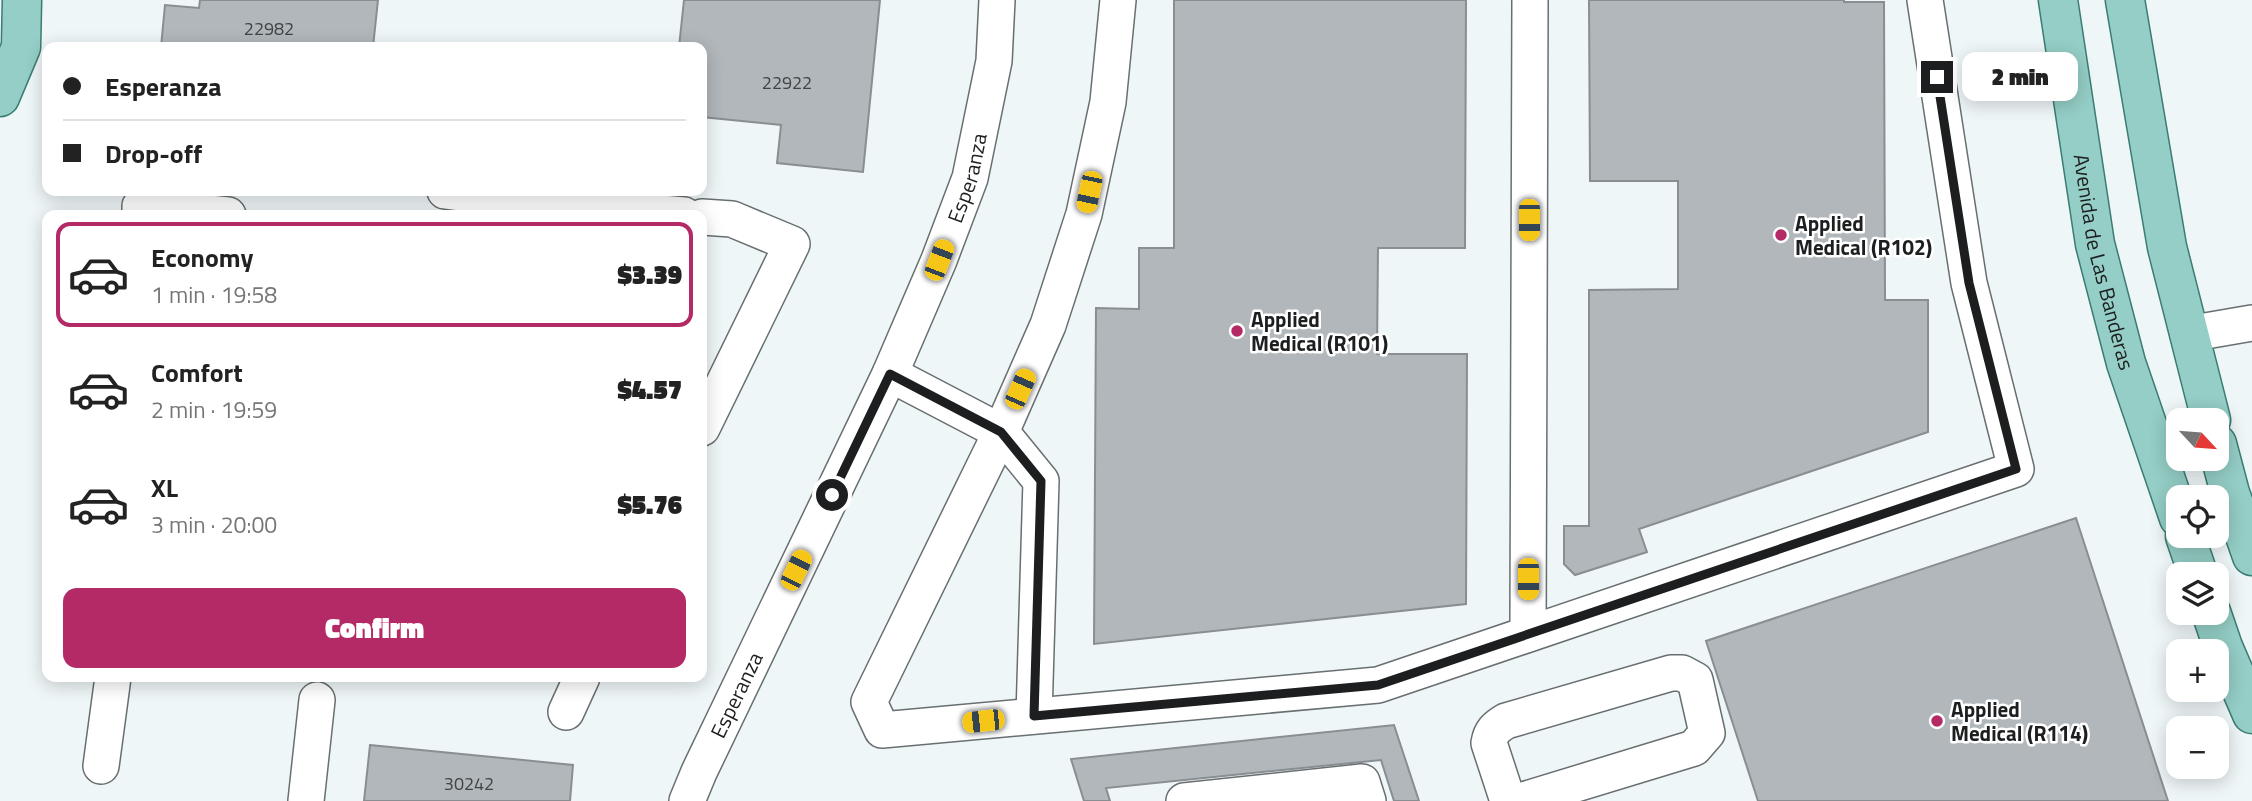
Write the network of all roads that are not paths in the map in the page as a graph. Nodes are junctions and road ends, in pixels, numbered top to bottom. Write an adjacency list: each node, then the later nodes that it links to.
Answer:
1 (22, 0): 8 (main road)
2 (997, 0): 16 (street, Esperanza)
3 (1118, 0): 19 (street)
4 (1530, 0): 24 (street)
5 (1925, 0): 24 (street)
6 (2058, 0): 21 (main road, Avenida de Las Banderas)
7 (2125, 0): 15 (main road)
8 (0, 97)
9 (482, 196): 12 (street)
10 (140, 210): 11 (street)
11 (179, 210)
12 (625, 210)
13 (707, 217): 18 (street)
14 (2252, 323): 15 (street)
15 (2188, 334): 17 (main road)
16 (890, 374): 19 (street); 34 (street, Esperanza)
17 (2208, 408)
18 (707, 418)
19 (1001, 432): 30 (street); 30 (street)
20 (2224, 471): 22 (main road)
21 (2168, 485)
22 (2252, 556)
23 (2215, 625): 29 (main road)
24 (1528, 634): 30 (street)
25 (112, 682): 31 (street)
26 (580, 682): 28 (street)
27 (317, 701): 33 (street)
28 (566, 712)
29 (2252, 714)
30 (1034, 716)
31 (101, 766)
32 (1248, 798): 35 (street); 36 (street)
33 (306, 801)
34 (687, 801)
35 (1184, 801)
36 (1368, 801)
37 (1508, 801): 38 (street)
38 (1520, 801)

